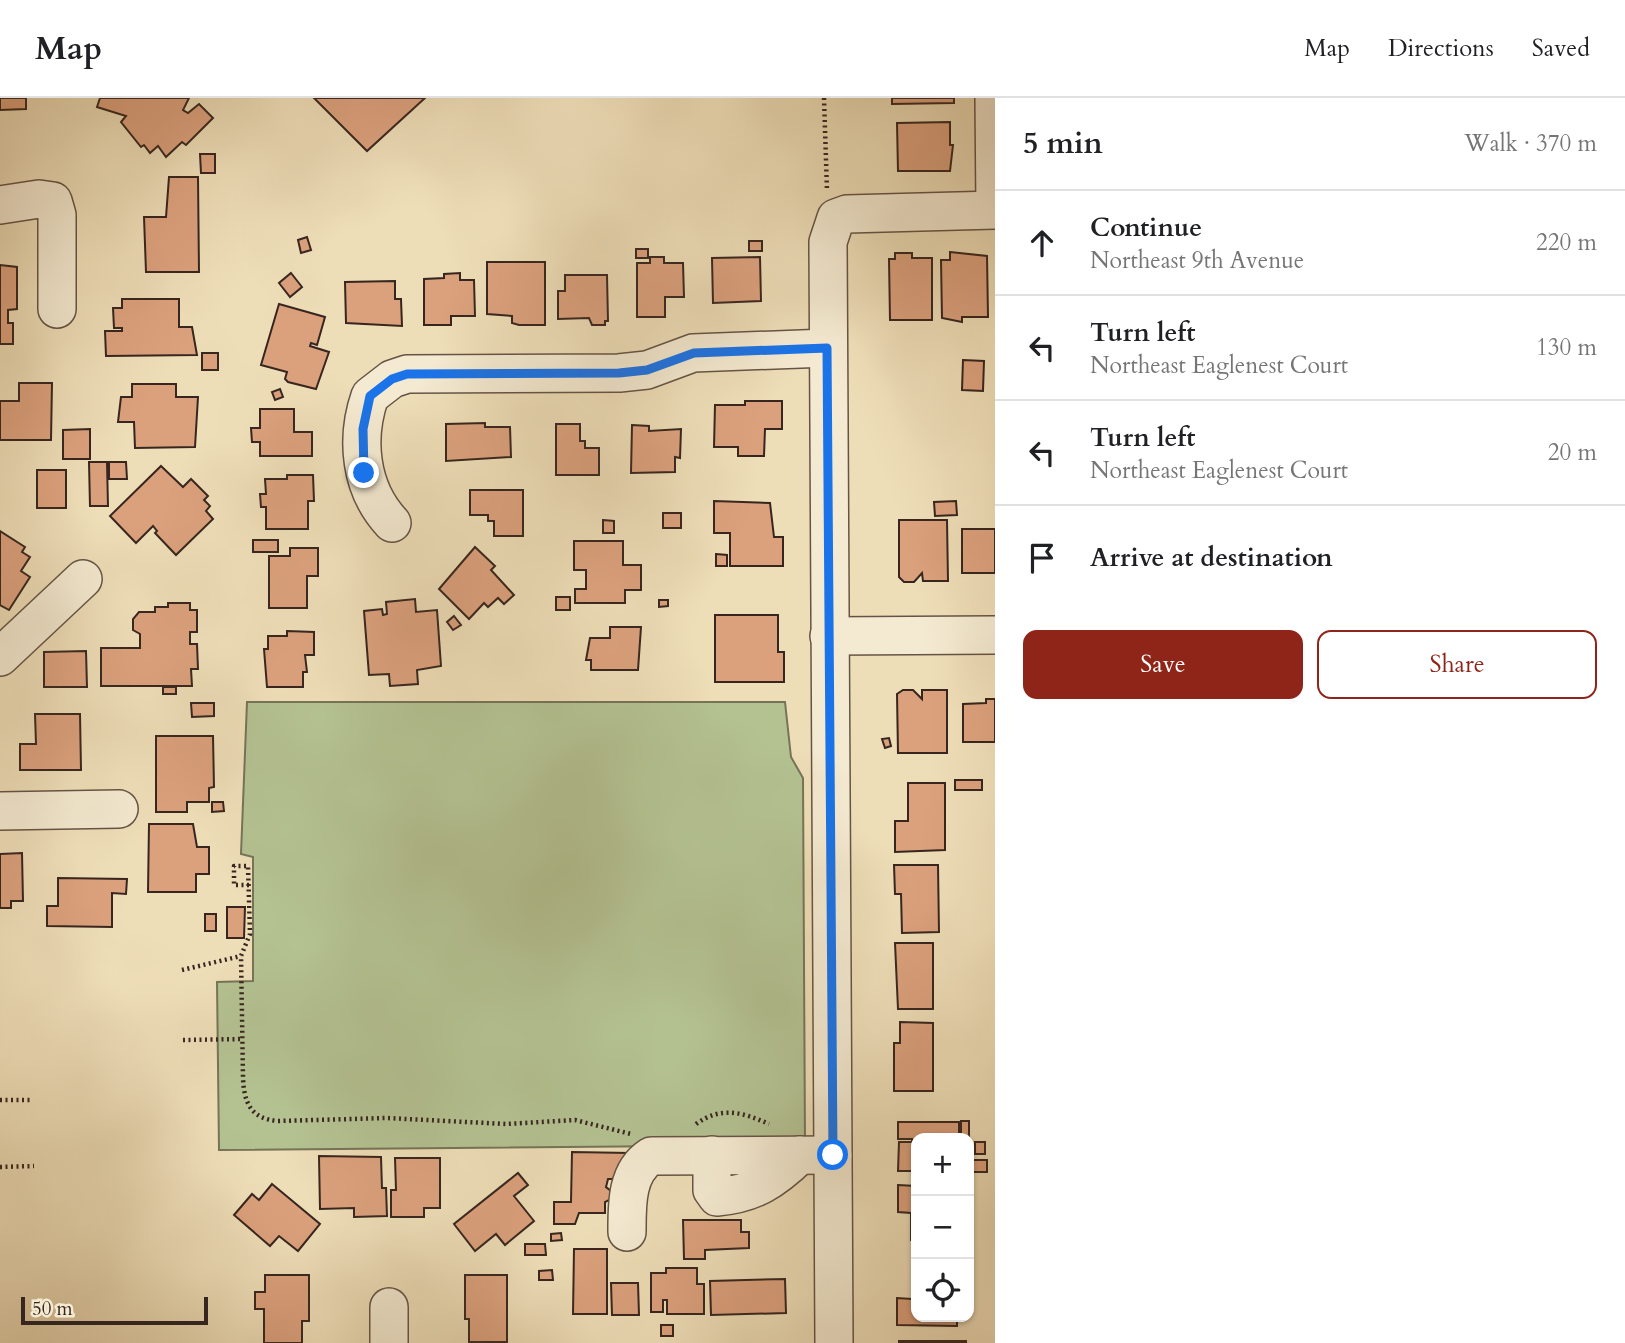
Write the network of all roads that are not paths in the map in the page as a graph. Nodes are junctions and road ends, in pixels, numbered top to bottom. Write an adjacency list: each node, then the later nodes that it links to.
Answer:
1 (994, 98): 3 (street)
2 (0, 205): 4 (street)
3 (995, 209): 5 (street)
4 (57, 309)
5 (827, 348): 6 (street); 9 (street)
6 (392, 523)
7 (83, 579): 10 (street)
8 (995, 635): 9 (street)
9 (829, 636): 13 (street)
10 (0, 657)
11 (119, 809): 12 (street)
12 (0, 811)
13 (816, 1155): 14 (street); 15 (street)
14 (627, 1232)
15 (834, 1343)

